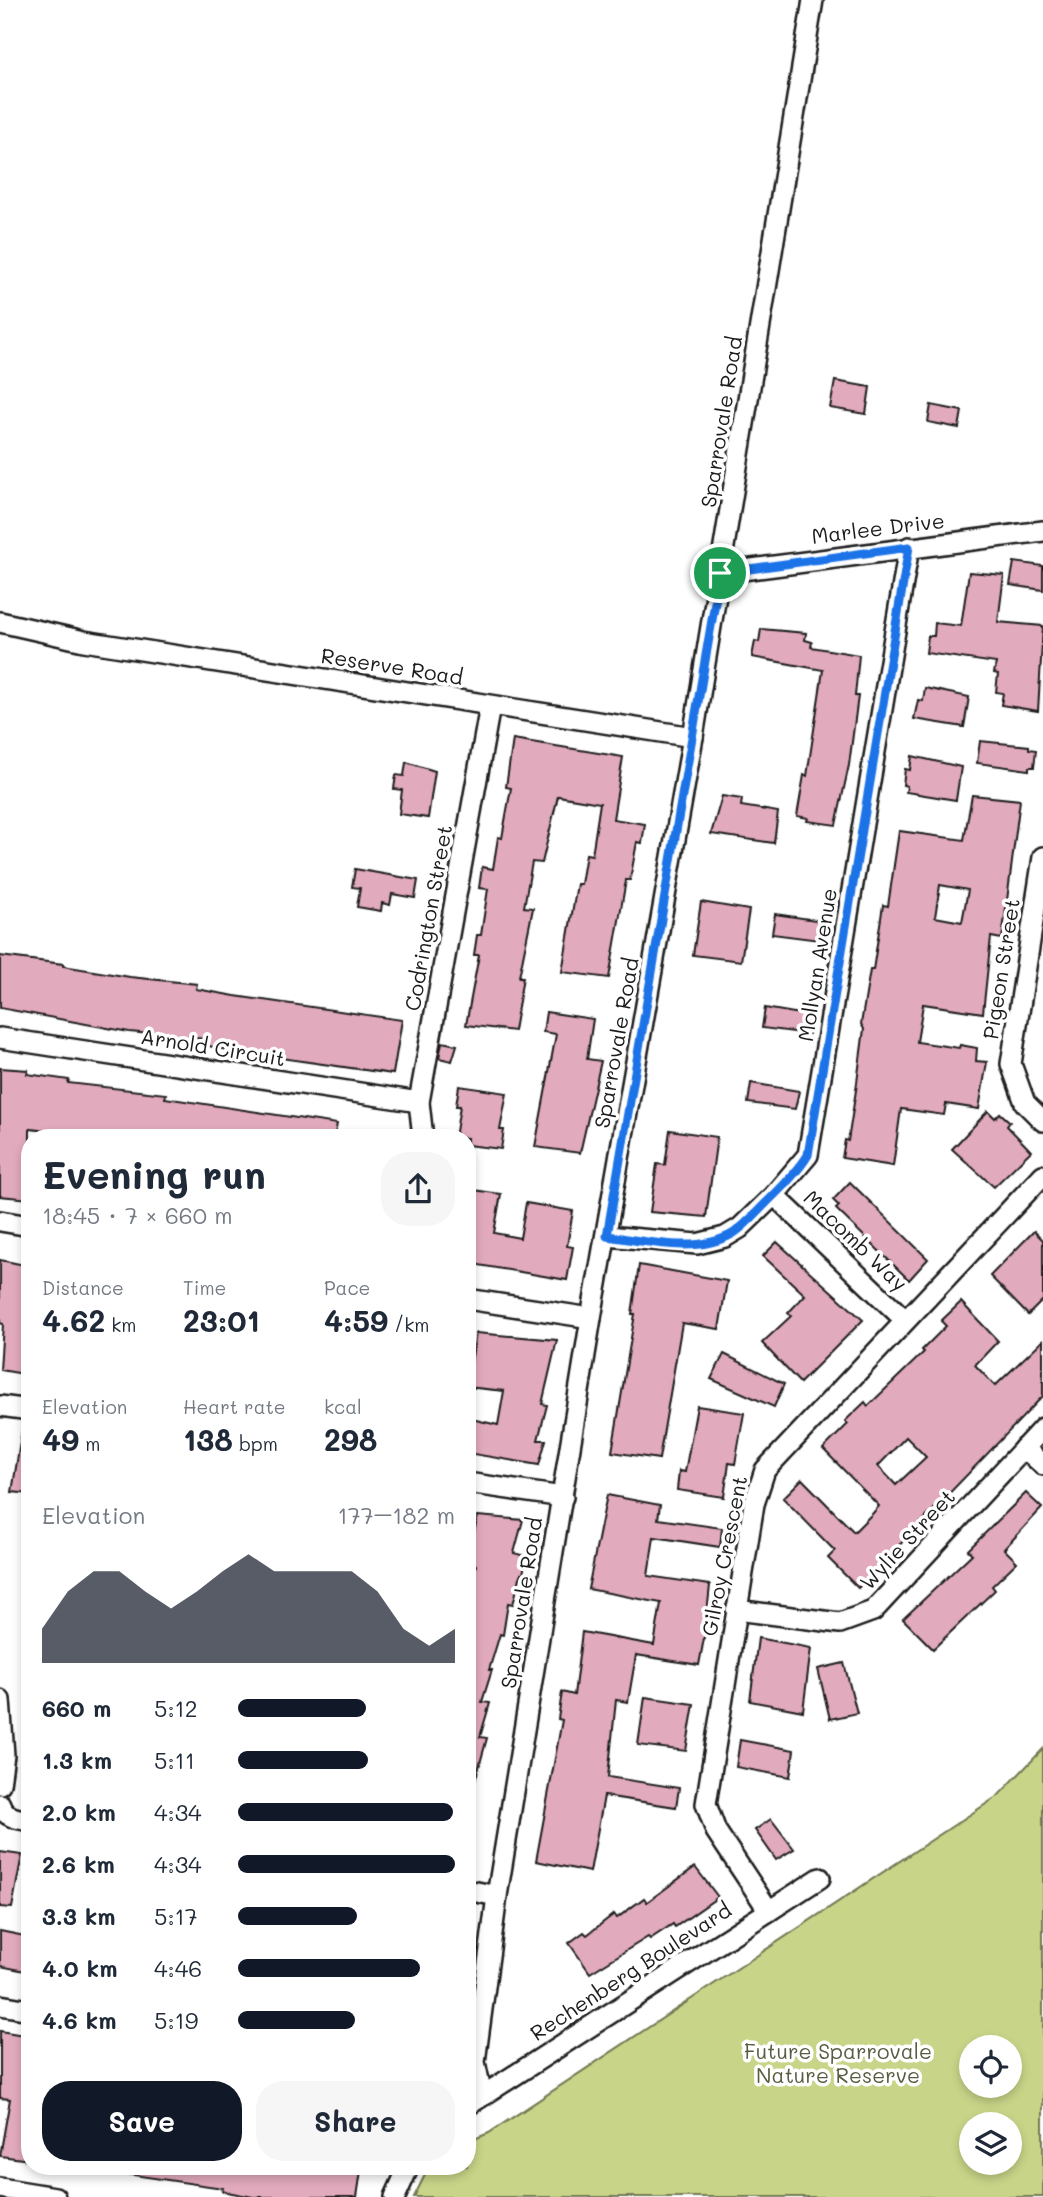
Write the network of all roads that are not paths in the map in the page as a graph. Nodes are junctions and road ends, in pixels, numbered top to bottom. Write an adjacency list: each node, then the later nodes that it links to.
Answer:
1 (813, 0): 4 (street, Sparrovale Road)
2 (1043, 531): 3 (street, Marlee Drive)
3 (909, 547): 4 (street, Marlee Drive); 17 (street, Mollyan Avenue)
4 (720, 573): 9 (street, Sparrovale Road)
5 (0, 622): 7 (street, Reserve Road)
6 (0, 634): 7 (street, Reserve Road)
7 (84, 641): 8 (street, Reserve Road)
8 (490, 706): 9 (street, Reserve Road); 13 (street, Codrington Street)
9 (693, 737): 20 (street, Sparrovale Road)
10 (1043, 857): 11 (street, Pigeon Street)
11 (1040, 896): 14 (street, Pigeon Street)
12 (0, 1038): 13 (street, Arnold Circuit)
13 (419, 1102): 15 (street, Codrington Street)
14 (1043, 1121)
15 (422, 1129)
16 (1043, 1175): 23 (street, Gilroy Crescent)
17 (775, 1195): 20 (street, Mollyan Avenue); 23 (street, Macomb Way)
18 (0, 1221): 19 (street)
19 (21, 1224)
20 (607, 1236): 22 (street, Sparrovale Road)
21 (476, 1300): 22 (street)
22 (591, 1318): 30 (street, Sparrovale Road)
23 (904, 1319): 31 (street, Gilroy Crescent)
24 (0, 1406): 25 (street)
25 (21, 1409)
26 (1043, 1428): 27 (street, Wylie Street)
27 (1024, 1448): 28 (street); 31 (street, Wylie Street)
28 (1043, 1465)
29 (476, 1484): 30 (street)
30 (563, 1497): 38 (street, Sparrovale Road)
31 (736, 1610): 39 (street, Gilroy Crescent)
32 (0, 1700): 33 (street)
33 (0, 1784)
34 (0, 1804): 35 (street)
35 (21, 1820)
36 (820, 1878): 39 (street, Rechenberg Boulevard)
37 (476, 1892): 38 (street)
38 (497, 1896): 42 (street, Sparrovale Road)
39 (769, 1910): 43 (street, Rechenberg Boulevard)
40 (0, 2005): 41 (street)
41 (21, 2008)
42 (476, 2054)
43 (476, 2099)
44 (406, 2175): 47 (street)
45 (0, 2188): 46 (street)
46 (55, 2197)
47 (396, 2197)

